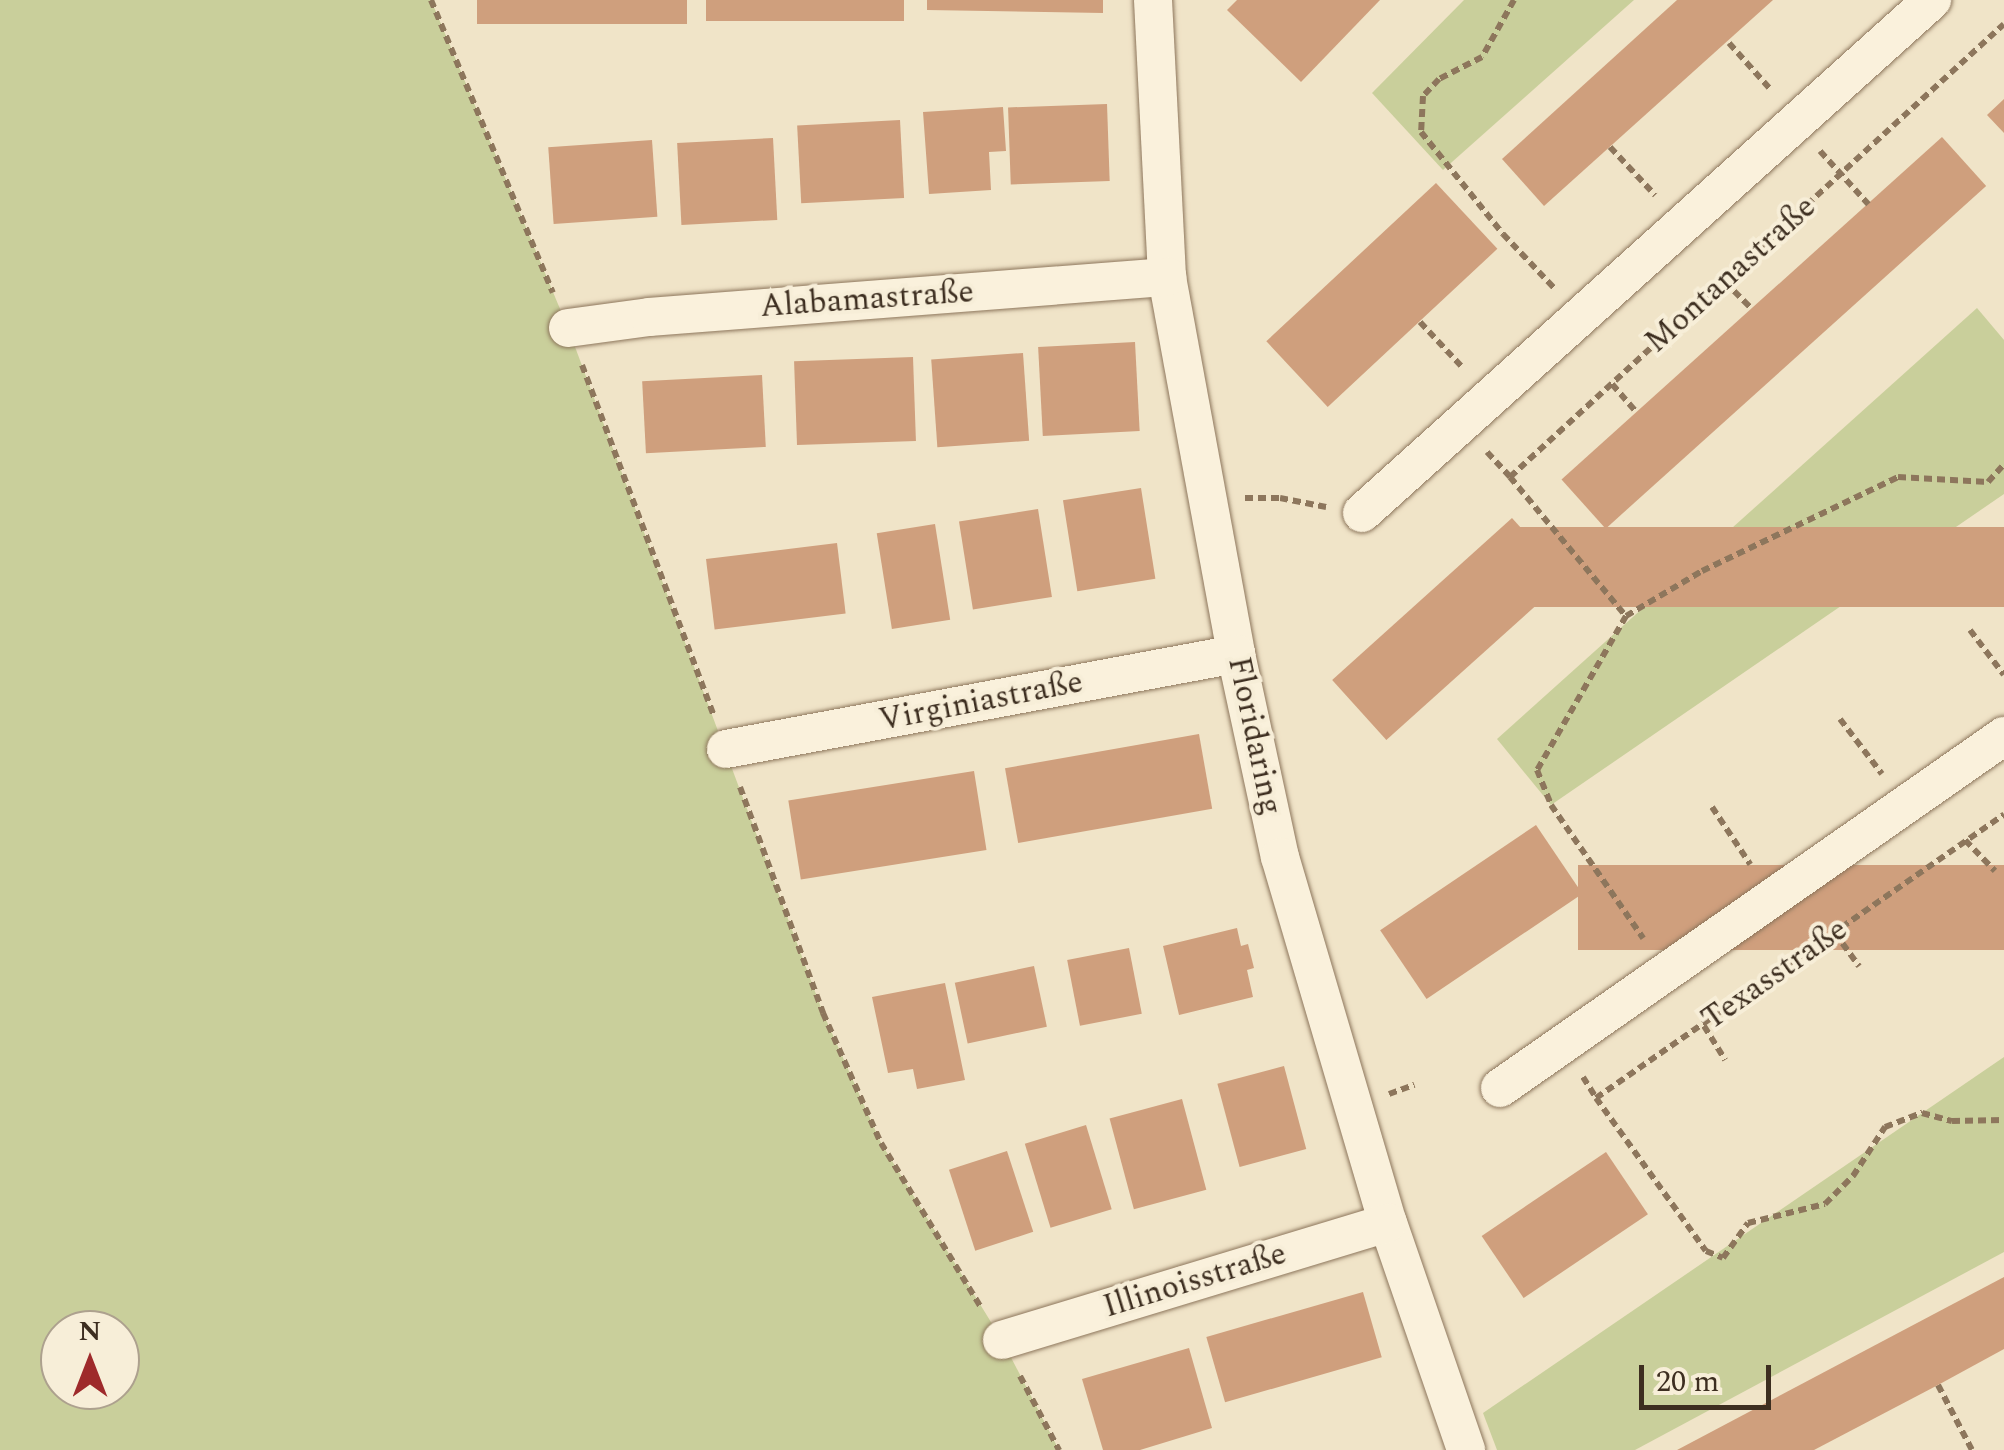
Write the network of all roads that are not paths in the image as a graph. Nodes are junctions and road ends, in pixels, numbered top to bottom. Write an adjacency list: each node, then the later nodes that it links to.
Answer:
1 (1154, 0): 3 (street, Floridaring)
2 (1932, 0): 5 (street)
3 (1167, 277): 4 (street, Alabamastraße); 6 (street, Floridaring)
4 (568, 328)
5 (1362, 513)
6 (1236, 654): 8 (street, Virginiastraße); 10 (street, Floridaring)
7 (2004, 736): 9 (street, Texasstraße)
8 (726, 749)
9 (1500, 1088)
10 (1388, 1224): 11 (street, Illinoisstraße); 12 (street, Floridaring)
11 (1002, 1340)
12 (1466, 1450)

